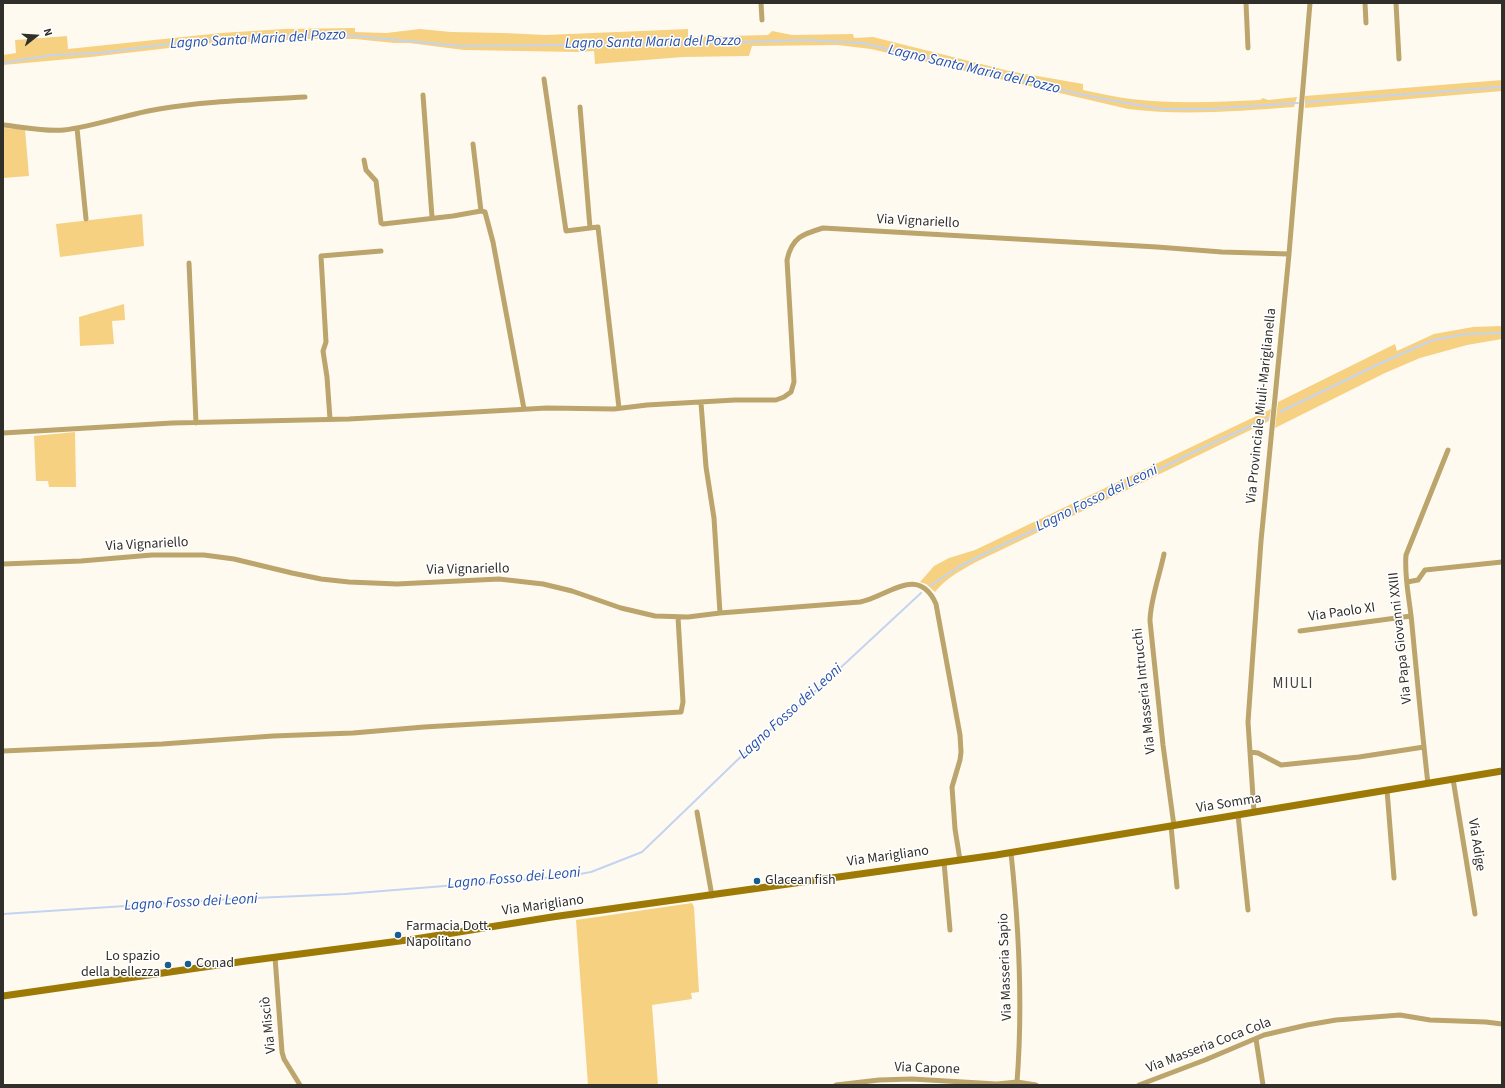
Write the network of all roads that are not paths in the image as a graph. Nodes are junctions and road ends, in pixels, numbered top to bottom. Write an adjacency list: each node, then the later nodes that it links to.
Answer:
1 (761, 3): 6 (street)
2 (1246, 3): 8 (street)
3 (1310, 3): 23 (street, Via Provinciale Miuli-Mariglianella)
4 (1365, 3): 7 (street)
5 (1396, 3): 9 (street)
6 (762, 20)
7 (1366, 24)
8 (1248, 48)
9 (1399, 58)
10 (544, 79): 21 (street)
11 (423, 95): 19 (street)
12 (305, 98): 15 (street)
13 (580, 107): 21 (street)
14 (3, 125): 15 (street)
15 (77, 128): 20 (street)
16 (472, 144): 18 (street)
17 (364, 160): 19 (street)
18 (481, 211): 19 (street); 27 (street)
19 (432, 217)
20 (86, 218)
21 (590, 228): 26 (street)
22 (381, 251): 28 (street)
23 (1289, 254): 25 (street, Via Vignariello); 42 (street, Via Provinciale Miuli-Mariglianella)
24 (189, 262): 29 (street)
25 (700, 402): 26 (street, Via Vignariello); 36 (street)
26 (619, 408): 27 (street, Via Vignariello)
27 (524, 409): 28 (street, Via Vignariello)
28 (330, 419): 29 (street, Via Vignariello)
29 (196, 423): 30 (street, Via Vignariello)
30 (3, 433)
31 (1448, 450): 35 (street, Via Papa Giovanni XXIII)
32 (1164, 554): 50 (street, Via Masseria Intrucchi)
33 (1502, 562): 35 (street)
34 (3, 564): 38 (street, Via Vignariello)
35 (1407, 582): 37 (street, Via Papa Giovanni XXIII)
36 (720, 613): 38 (street, Via Vignariello); 52 (street, Via Vignariello)
37 (1411, 616): 39 (street, Via Paolo XI); 40 (street, Via Papa Giovanni XXIII)
38 (678, 617): 41 (street)
39 (1300, 631)
40 (1424, 747): 42 (street); 45 (street, Via Papa Giovanni XXIII)
41 (3, 751)
42 (1250, 752): 48 (street, Via Provinciale Miuli-Mariglianella)
43 (1502, 771): 44 (street, Via Somma)
44 (1453, 779): 45 (street, Via Somma); 58 (street, Via Adige)
45 (1428, 784): 46 (street, Via Somma)
46 (1387, 790): 48 (street, Via Somma); 54 (street)
47 (697, 812): 56 (street)
48 (1254, 812): 49 (street, Via Somma)
49 (1238, 815): 50 (street, Via Somma); 57 (street)
50 (1172, 826): 51 (street, Via Somma); 55 (street, Via Masseria Intrucchi)
51 (1011, 853): 52 (street, Via Somma); 64 (street, Via Masseria Sapio)
52 (960, 860): 53 (street, Via Marigliano)
53 (944, 862): 56 (street, Via Marigliano); 59 (street, Via Marigliano)
54 (1394, 878)
55 (1177, 887)
56 (712, 896): 60 (street, Via Marigliano)
57 (1248, 910)
58 (1475, 914)
59 (950, 930)
60 (275, 957): 61 (street, Via Marigliano); 65 (street, Via Misciò)
61 (3, 996)
62 (1502, 1024): 63 (street, Via Masseria Coca Cola)
63 (1256, 1039): 69 (street, Via Masseria Coca Cola); 70 (street)
64 (1017, 1082): 67 (street, Via Capone); 68 (street)
65 (300, 1085)
66 (836, 1085): 67 (street, Via Capone)
67 (997, 1085)
68 (1036, 1085)
69 (1139, 1085)
70 (1263, 1085)

